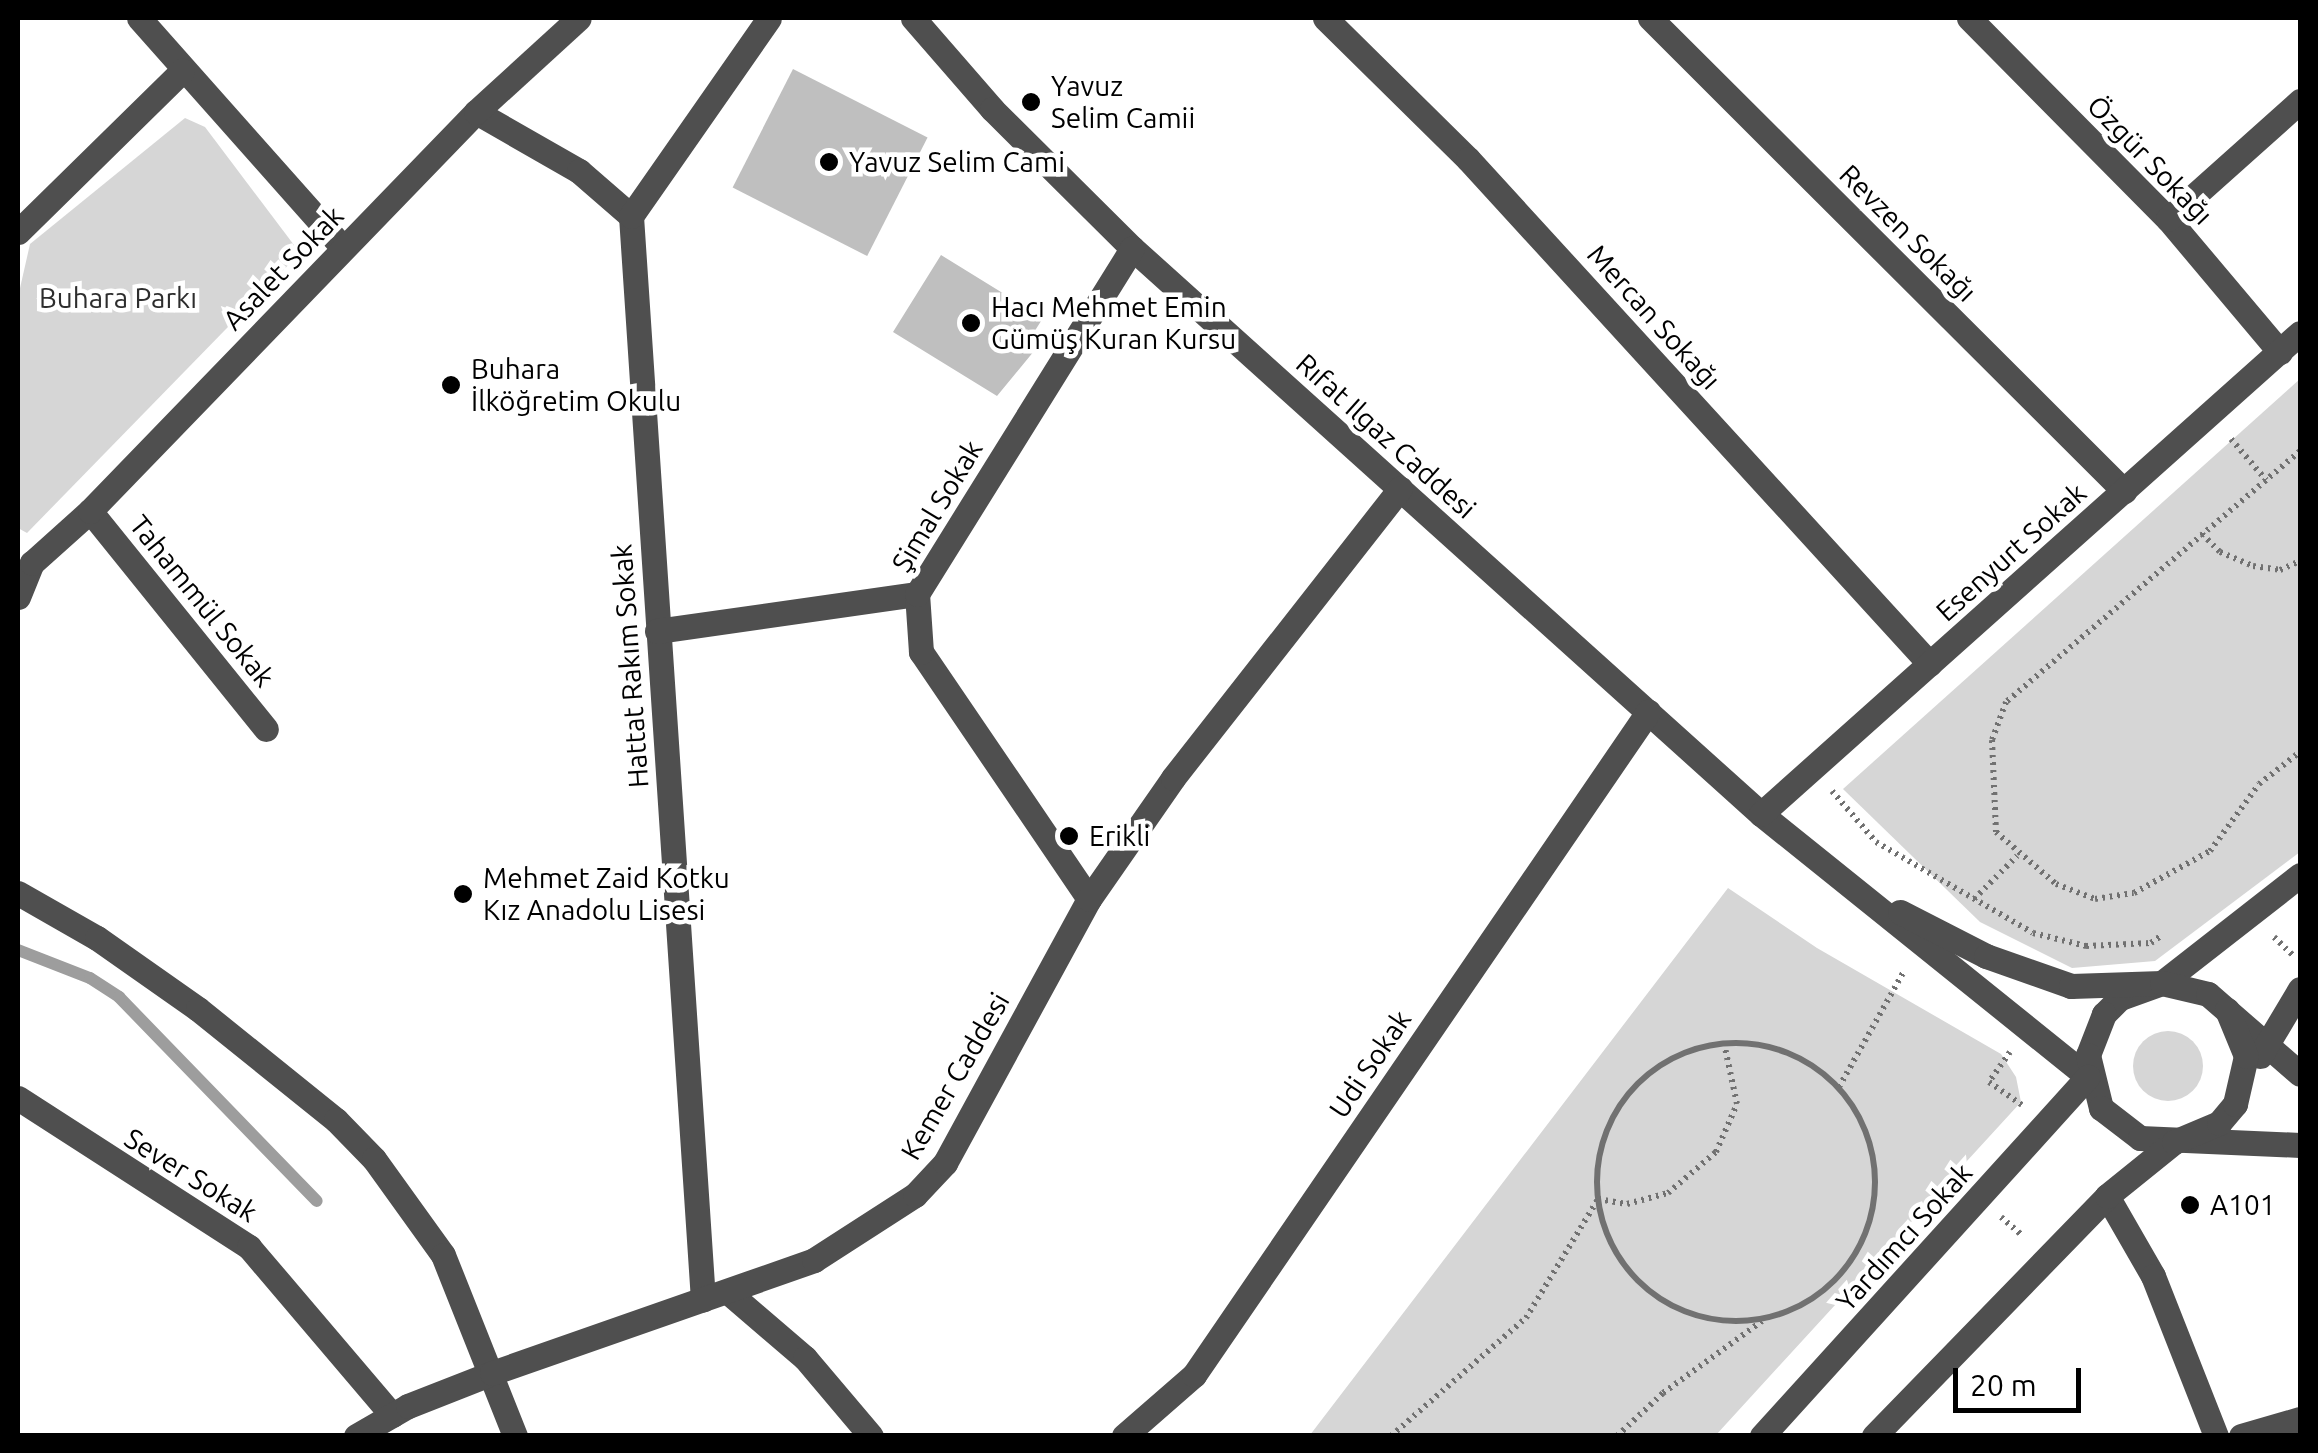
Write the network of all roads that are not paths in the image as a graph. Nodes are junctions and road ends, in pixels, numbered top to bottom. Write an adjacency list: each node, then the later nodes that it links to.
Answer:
1 (138, 18): 8 (street)
2 (579, 18): 10 (street, Asalet Sokak)
3 (769, 18): 11 (street)
4 (913, 18): 15 (street, Rıfat Ilgaz Caddesi)
5 (1325, 18): 25 (street, Mercan Sokağı)
6 (1650, 18): 19 (street, Revzen Sokağı)
7 (1969, 18): 12 (street, Özgür Sokağı)
8 (182, 71): 13 (street); 14 (street)
9 (2300, 100): 12 (street)
10 (476, 112): 11 (street); 14 (street, Asalet Sokak)
11 (631, 216): 24 (street, Hattat Rakım Sokak)
12 (2168, 219): 17 (street, Özgür Sokağı)
13 (18, 232)
14 (344, 248): 20 (street, Asalet Sokak)
15 (1132, 248): 18 (street, Rıfat Ilgaz Caddesi); 22 (street, Şimal Sokak)
16 (2300, 334): 17 (street, Esenyurt Sokak)
17 (2280, 352): 19 (street, Esenyurt Sokak)
18 (1400, 488): 26 (street, Rıfat Ilgaz Caddesi); 32 (street, Kemer Caddesi)
19 (2124, 491): 25 (street, Esenyurt Sokak)
20 (90, 511): 21 (street, Asalet Sokak); 27 (street, Tahammül Sokak)
21 (25, 563): 23 (street)
22 (917, 594): 24 (street); 32 (street, Şimal Sokak)
23 (18, 597)
24 (657, 631): 44 (street, Hattat Rakım Sokak)
25 (1930, 664): 28 (street, Esenyurt Sokak)
26 (1648, 712): 28 (street, Rıfat Ilgaz Caddesi); 51 (street, Udi Sokak)
27 (266, 729)
28 (1761, 814): 30 (street, Rıfat Ilgaz Caddesi)
29 (2300, 875): 33 (street)
30 (1838, 881): 33 (street, Rıfat Ilgaz Caddesi); 38 (street, Rıfat Ilgaz Caddesi)
31 (18, 894): 45 (street)
32 (1089, 899): 44 (street, Kemer Caddesi)
33 (2162, 983): 35 (street, Rıfat Ilgaz Caddesi); 38 (street)
34 (2300, 989): 36 (street)
35 (2227, 1010): 36 (street, Rıfat Ilgaz Caddesi); 39 (street)
36 (2268, 1042): 37 (street, Rıfat Ilgaz Caddesi); 39 (street)
37 (2300, 1074)
38 (2088, 1077): 41 (street, Rıfat Ilgaz Caddesi); 52 (street, Yardımcı Sokak)
39 (2244, 1082): 41 (street)
40 (18, 1098): 46 (street, Sever Sokak)
41 (2174, 1142): 42 (street, Rıfat Ilgaz Caddesi); 43 (street)
42 (2300, 1144)
43 (2107, 1196): 53 (street); 54 (street)
44 (716, 1296): 45 (street, Kemer Caddesi); 50 (street)
45 (492, 1374): 46 (street, Kemer Caddesi); 49 (street)
46 (392, 1416): 48 (street, Kemer Caddesi)
47 (2300, 1418): 55 (street)
48 (356, 1436)
49 (514, 1436)
50 (871, 1436)
51 (1124, 1436)
52 (1762, 1436)
53 (1874, 1436)
54 (2216, 1436)
55 (2241, 1436)

